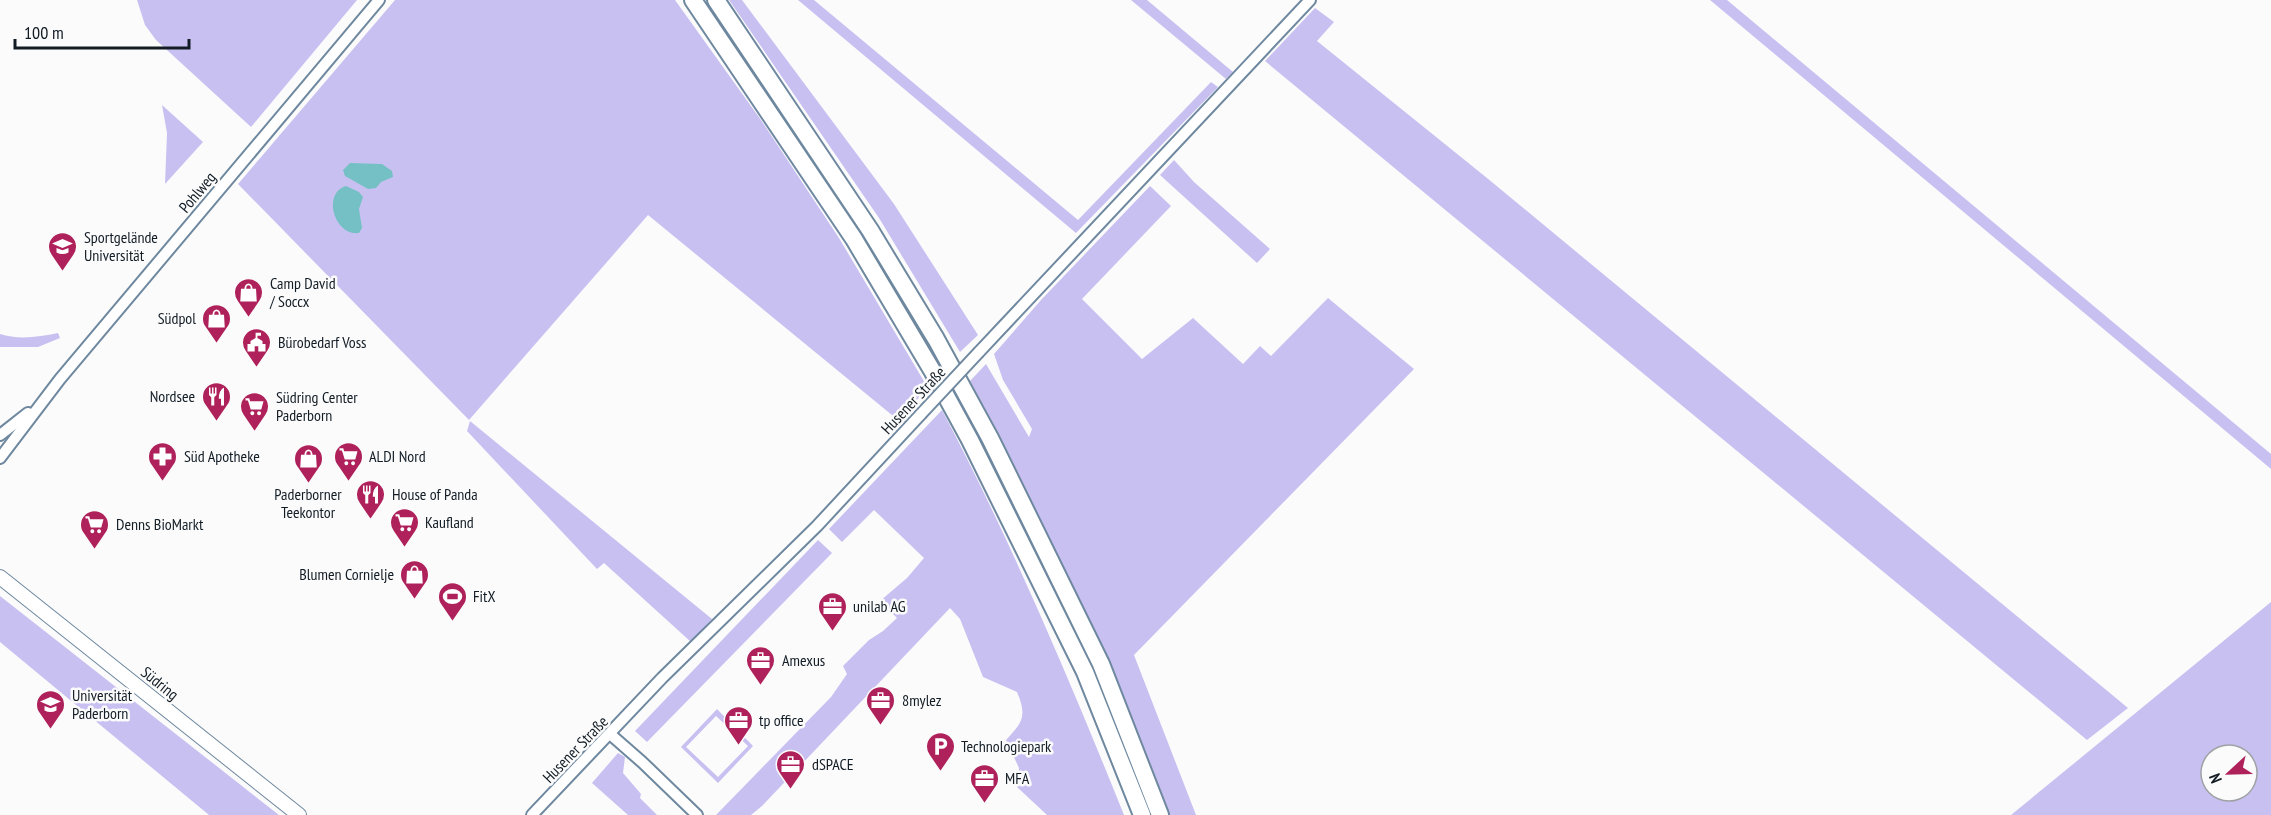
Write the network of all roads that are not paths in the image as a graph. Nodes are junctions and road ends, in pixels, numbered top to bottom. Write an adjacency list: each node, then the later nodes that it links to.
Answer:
1 (379, 0): 5 (street, Pohlweg)
2 (693, 0): 13 (highway)
3 (716, 0): 14 (highway)
4 (1310, 0): 9 (street, Husener Straße, bridge)
5 (40, 403): 6 (street, Pohlweg); 7 (street, Pohlweg)
6 (0, 435)
7 (0, 458)
8 (0, 576): 10 (main road, Südring)
9 (610, 734): 11 (street, Husener Straße); 12 (street)
10 (299, 815)
11 (532, 815)
12 (697, 815)
13 (1142, 815)
14 (1160, 815)

